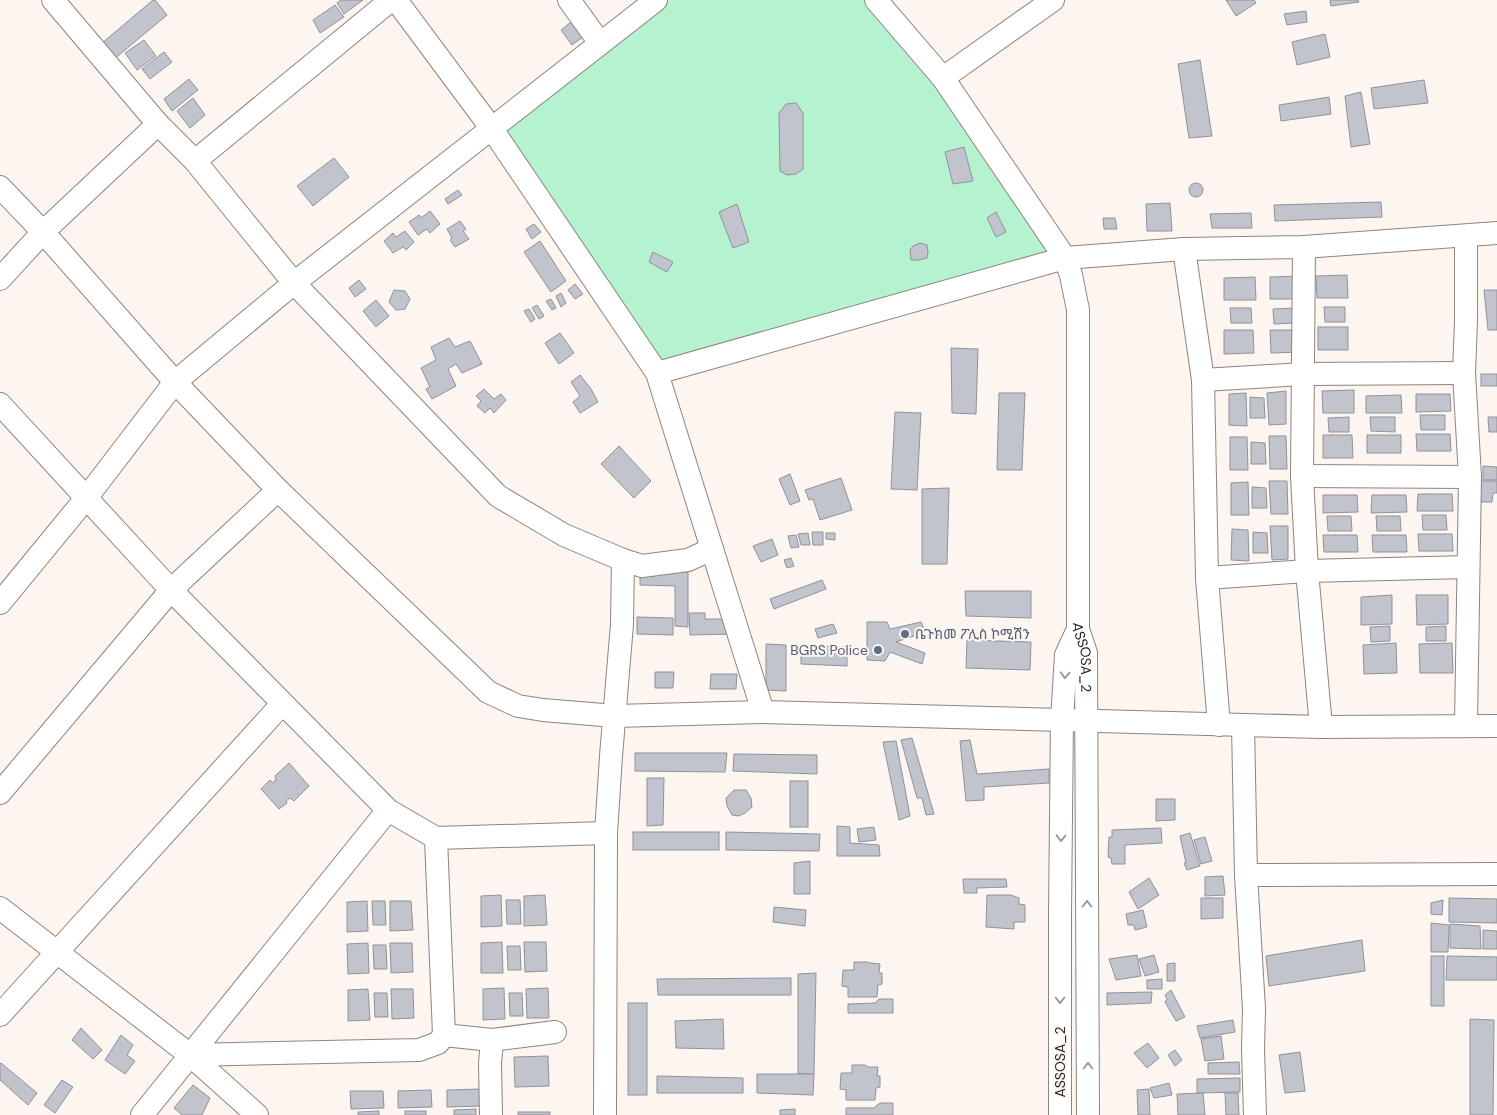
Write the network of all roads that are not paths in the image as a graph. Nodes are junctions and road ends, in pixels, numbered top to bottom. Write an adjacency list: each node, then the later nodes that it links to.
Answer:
1 (53, 0): 10 (street)
2 (391, 0): 12 (street)
3 (396, 0): 11 (street)
4 (569, 0): 8 (street)
5 (656, 0): 8 (street)
6 (876, 0): 9 (street)
7 (1054, 0): 9 (street)
8 (600, 43): 11 (street)
9 (943, 78): 19 (street)
10 (158, 124): 12 (street); 14 (street)
11 (492, 129): 21 (street); 22 (street)
12 (195, 161): 21 (street)
13 (0, 187): 14 (street)
14 (43, 232): 20 (street); 26 (street)
15 (1497, 233): 16 (street)
16 (1466, 237): 17 (street); 23 (street)
17 (1304, 247): 18 (street); 24 (street)
18 (1184, 249): 19 (street); 25 (street)
19 (1065, 258): 22 (street); 39 (street)
20 (0, 279)
21 (294, 283): 26 (street); 33 (street)
22 (657, 373): 32 (street)
23 (1464, 373): 24 (street); 29 (street)
24 (1303, 374): 25 (street); 28 (street)
25 (1203, 380): 36 (street)
26 (175, 382): 30 (street); 31 (street)
27 (0, 404): 31 (street)
28 (1302, 476): 29 (street); 35 (street)
29 (1470, 477): 34 (street)
30 (278, 490): 37 (street); 42 (street)
31 (87, 497): 37 (street); 38 (street)
32 (712, 548): 33 (street); 41 (street)
33 (623, 560): 42 (street)
34 (1468, 567): 35 (street); 47 (street)
35 (1307, 572): 36 (street); 49 (street)
36 (1207, 578): 45 (street)
37 (171, 590): 40 (street); 50 (street)
38 (2, 596)
39 (1078, 629): 43 (street, ASSOSA_2, one-way to 43); 44 (street, ASSOSA_2)
40 (282, 704): 51 (street); 57 (street)
41 (763, 712): 42 (street); 43 (street)
42 (615, 716): 52 (street)
43 (1062, 720): 44 (street); 67 (street, ASSOSA_2, one-way to 67)
44 (1087, 720): 45 (street); 68 (street, ASSOSA_2, one-way to 44)
45 (1219, 725): 46 (street)
46 (1243, 725): 49 (street); 55 (street)
47 (1466, 726): 48 (street); 49 (street)
48 (1497, 726)
49 (1322, 727)
50 (0, 793)
51 (388, 810): 53 (street); 62 (street)
52 (606, 833): 53 (street); 66 (street)
53 (436, 838): 60 (street)
54 (1497, 874): 55 (street)
55 (1246, 875): 69 (street)
56 (0, 908): 57 (street)
57 (57, 951): 58 (street); 62 (street)
58 (0, 1015)
59 (555, 1032): 61 (street)
60 (444, 1035): 61 (street); 62 (street)
61 (492, 1040): 65 (street)
62 (190, 1055): 63 (street); 64 (street)
63 (142, 1115)
64 (257, 1115)
65 (491, 1115)
66 (605, 1115)
67 (1060, 1115)
68 (1088, 1115)
69 (1255, 1115)

